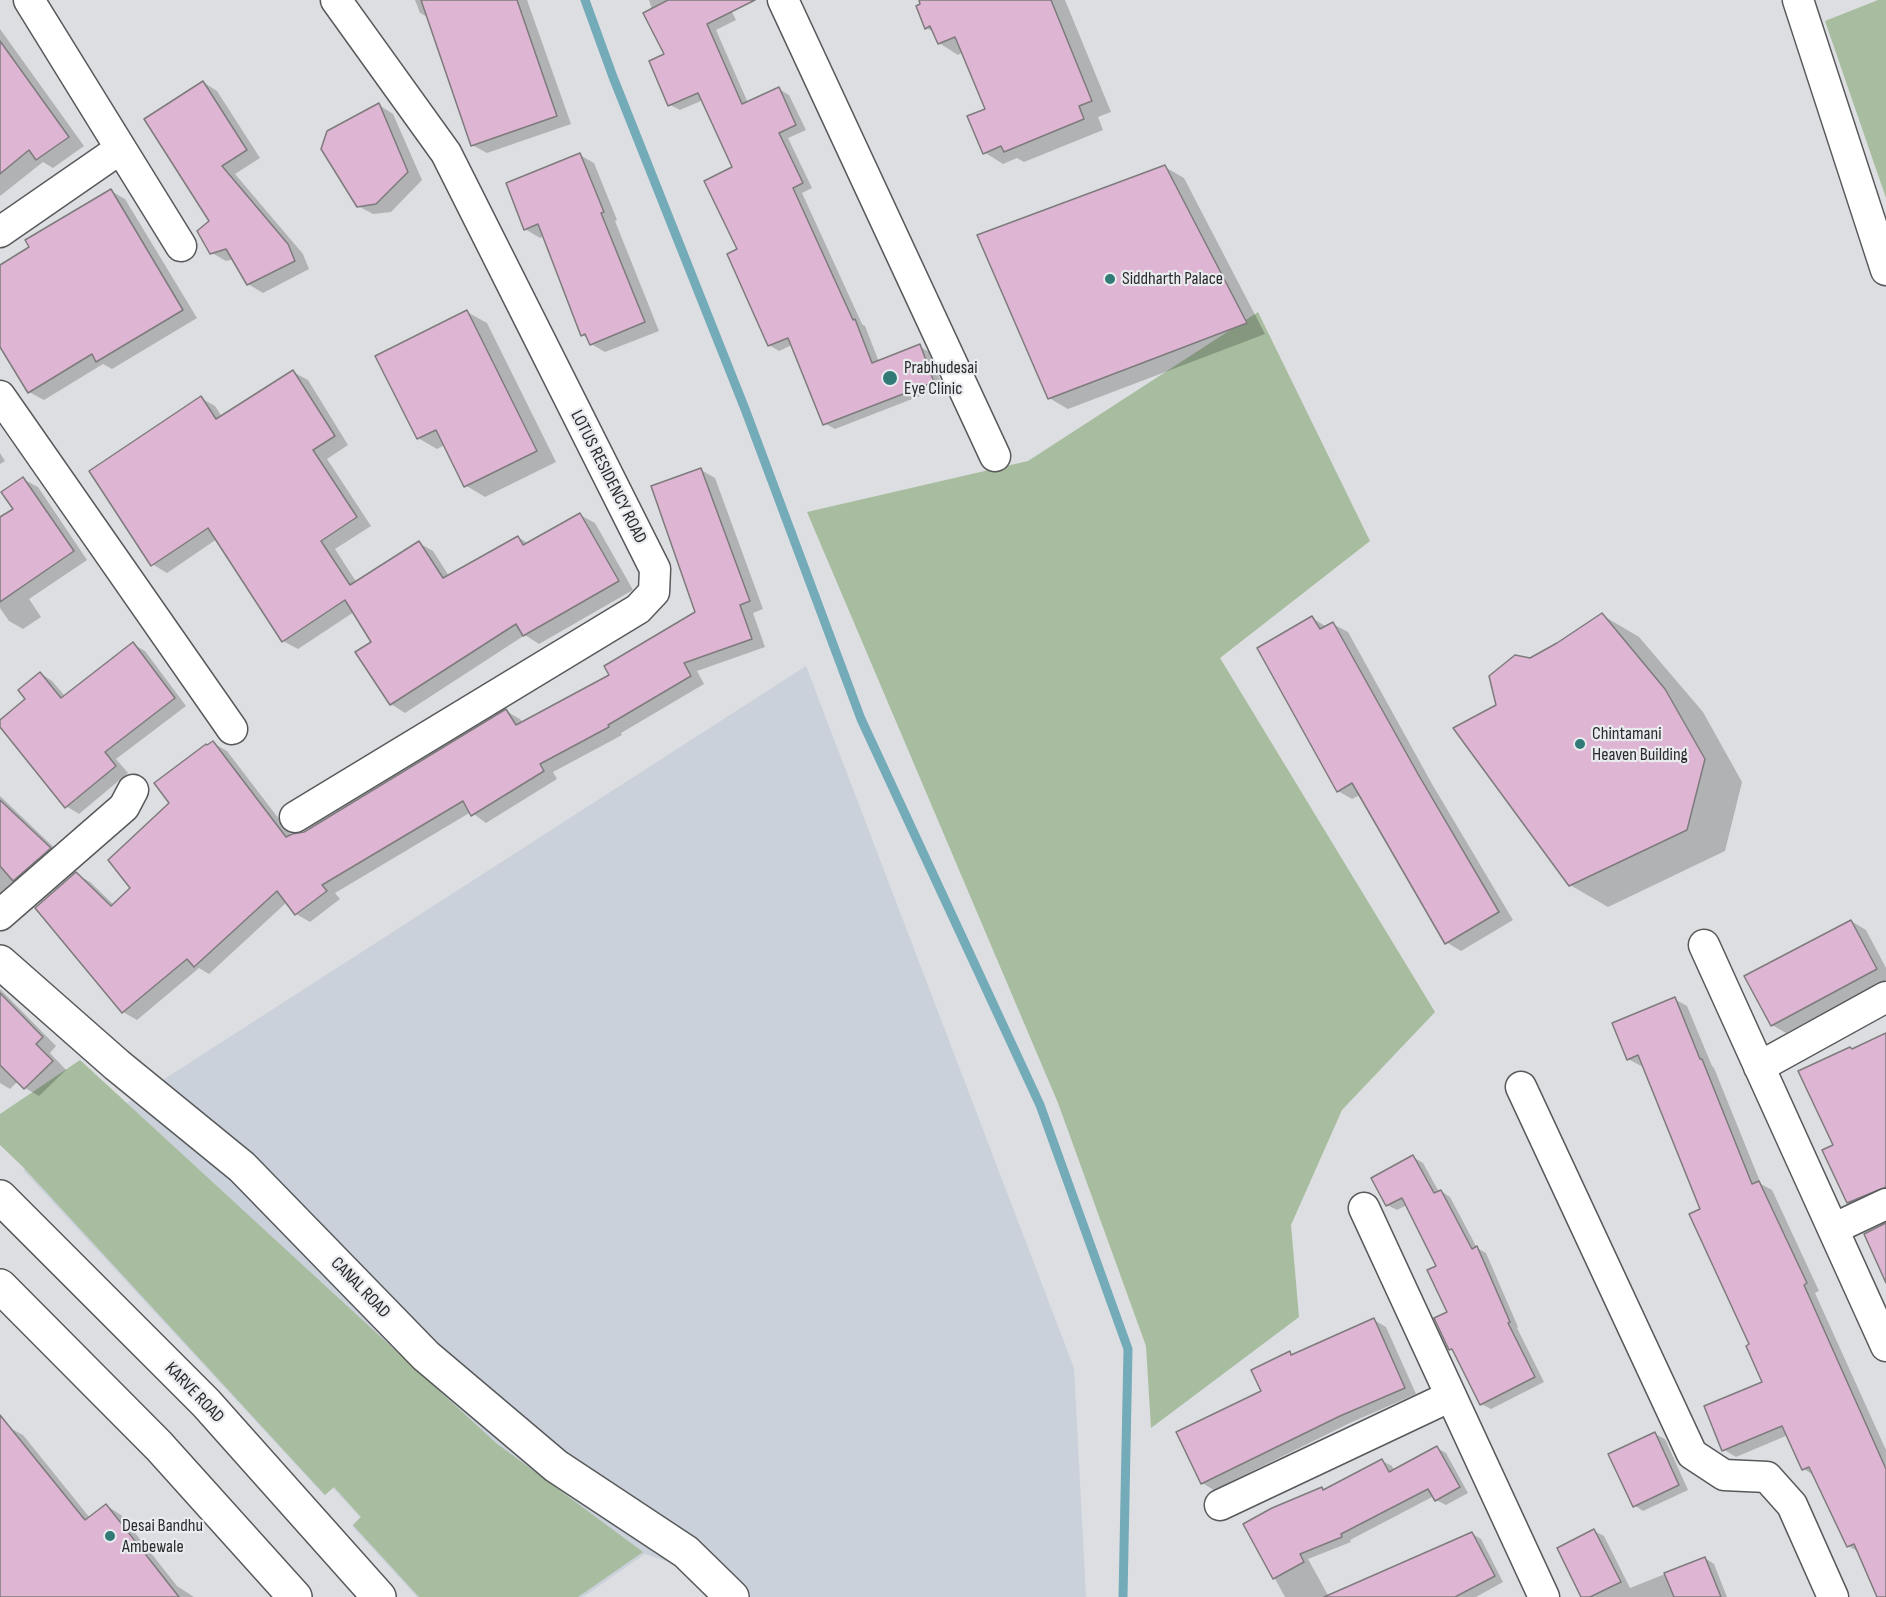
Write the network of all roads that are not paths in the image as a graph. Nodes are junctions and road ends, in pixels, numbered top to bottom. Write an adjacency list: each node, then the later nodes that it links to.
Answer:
1 (29, 0): 5 (street)
2 (336, 0): 13 (street, LOTUS RESIDENCY ROAD)
3 (783, 0): 10 (street)
4 (1798, 0): 8 (street)
5 (120, 149): 6 (street); 7 (street)
6 (0, 232)
7 (181, 246)
8 (1886, 270)
9 (0, 396): 11 (street)
10 (995, 456)
11 (232, 729)
12 (133, 790): 14 (street)
13 (295, 817)
14 (0, 915)
15 (1704, 945): 18 (street)
16 (0, 962): 31 (main road, CANAL ROAD)
17 (1886, 997): 18 (street)
18 (1759, 1067): 23 (street)
19 (1521, 1087): 32 (street)
20 (0, 1197): 30 (main road, KARVE ROAD)
21 (1886, 1204): 23 (street)
22 (1364, 1208): 26 (street)
23 (1833, 1229): 25 (street)
24 (0, 1286): 29 (main road)
25 (1886, 1346)
26 (1451, 1396): 27 (street); 28 (street)
27 (1220, 1505)
28 (1537, 1595)
29 (295, 1597)
30 (379, 1597)
31 (732, 1597)
32 (1833, 1597)

